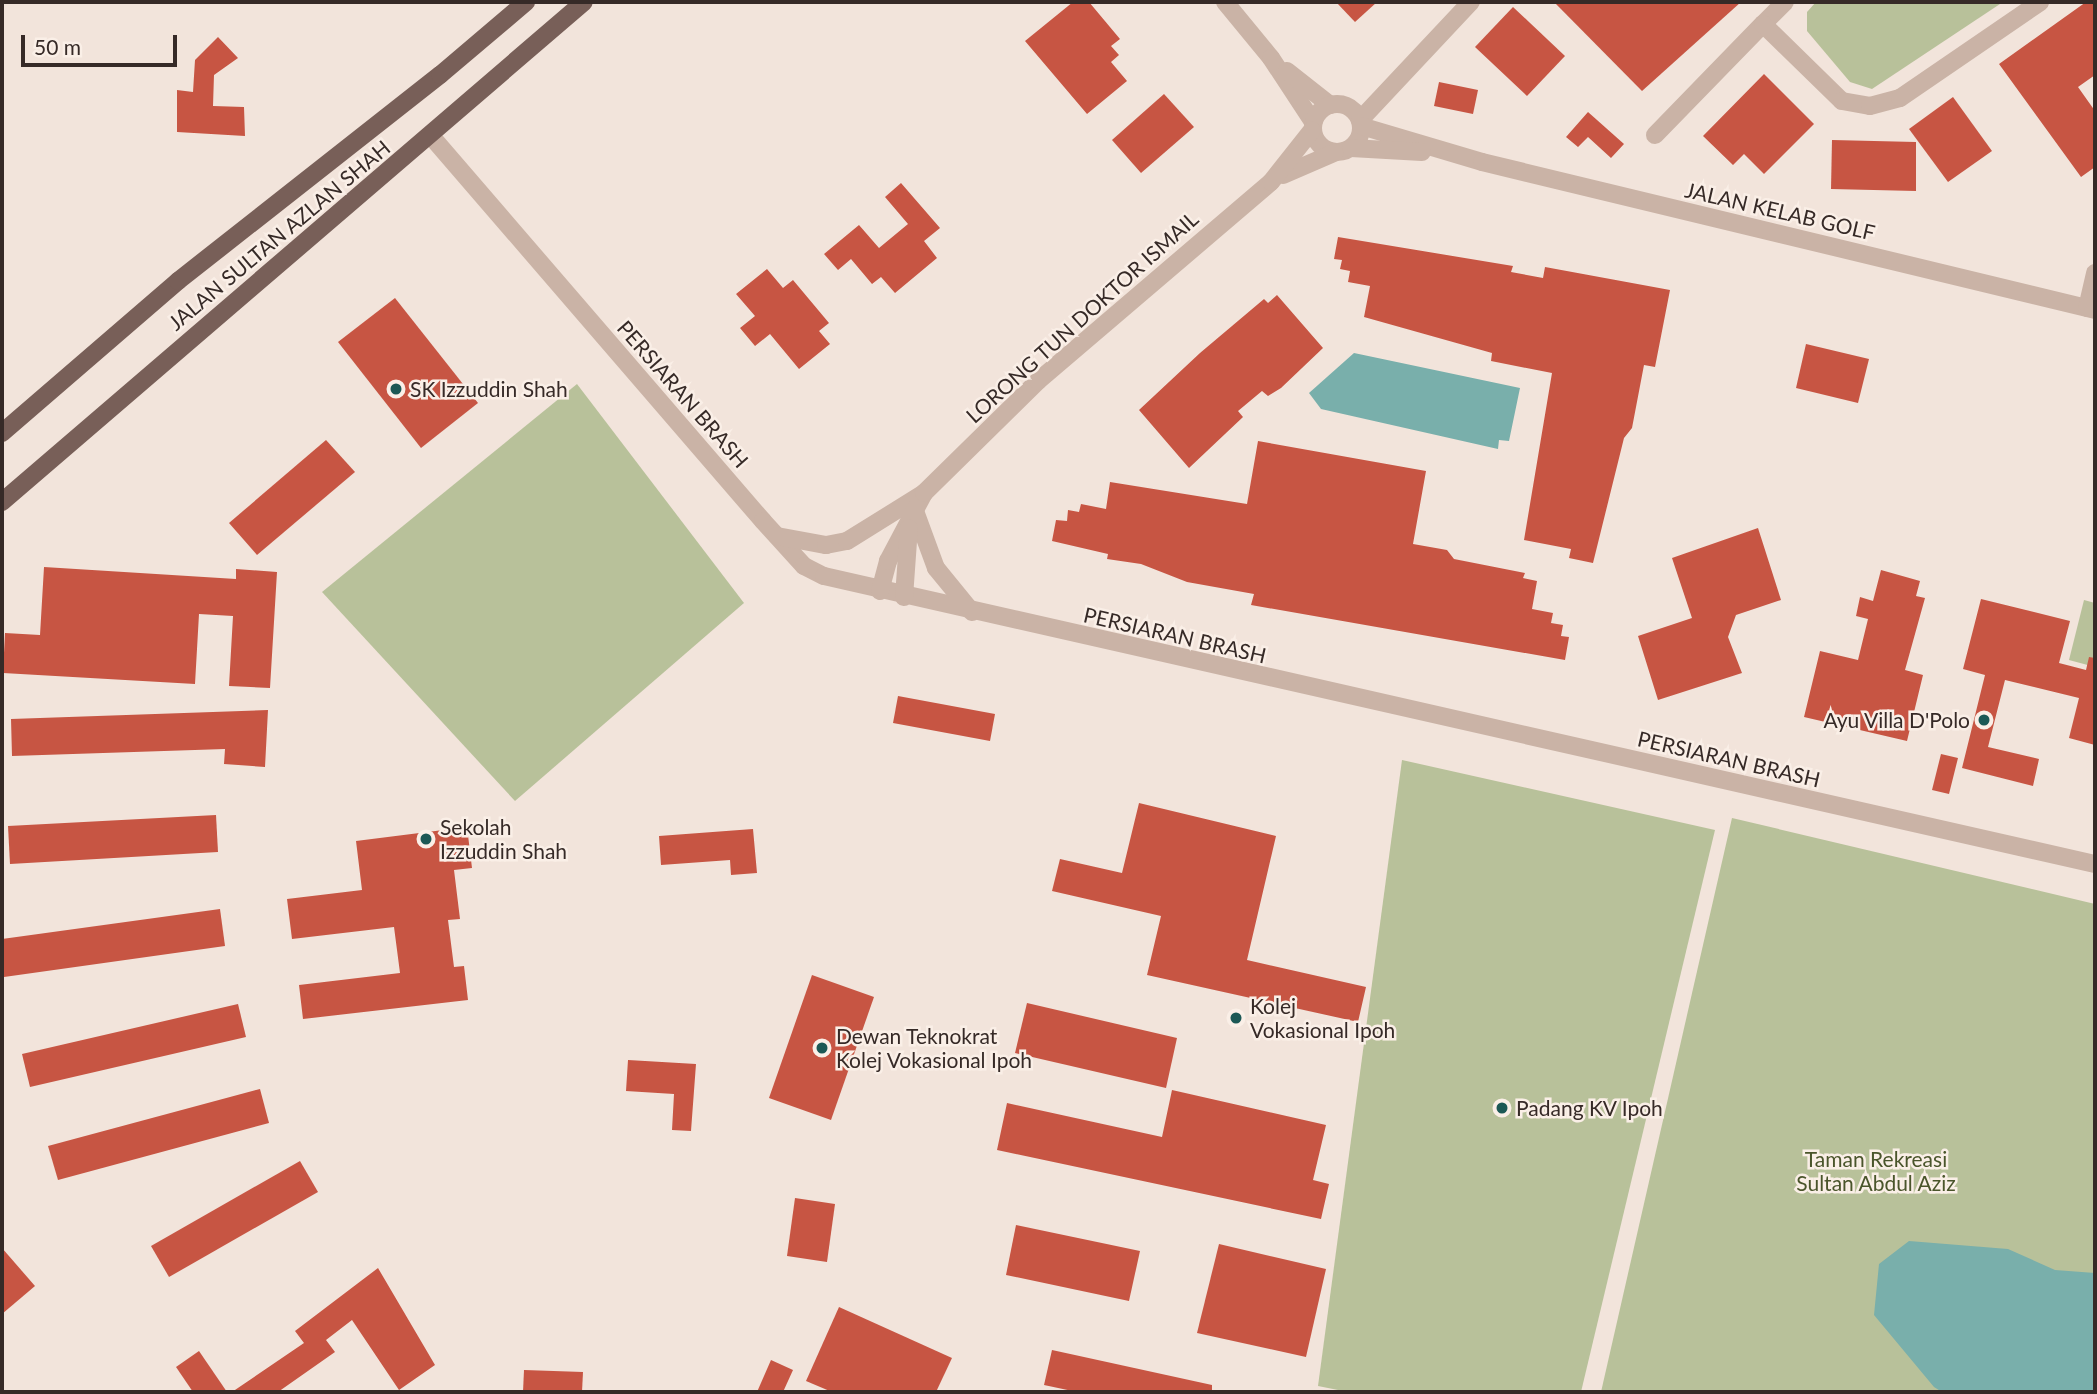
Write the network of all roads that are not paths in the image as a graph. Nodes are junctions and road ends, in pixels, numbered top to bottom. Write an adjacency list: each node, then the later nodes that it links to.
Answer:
1 (526, 2): 20 (main road, JALAN SULTAN AZLAN SHAH)
2 (584, 2): 14 (main road, JALAN SULTAN AZLAN SHAH)
3 (1224, 2): 8 (street)
4 (1471, 2): 9 (street)
5 (1785, 2): 7 (street)
6 (2040, 2): 7 (street)
7 (1763, 24): 13 (street)
8 (1271, 58): 10 (street); 12 (street)
9 (1413, 59): 10 (street); 11 (street)
10 (1339, 105): 11 (street); 12 (street, LORONG TUN DOKTOR ISMAIL)
11 (1361, 123): 15 (street); 16 (street, JALAN KELAB GOLF)
12 (1312, 126): 15 (street); 17 (street, LORONG TUN DOKTOR ISMAIL)
13 (1655, 135)
14 (431, 136): 22 (main road, JALAN SULTAN AZLAN SHAH); 25 (street, PERSIARAN BRASH)
15 (1343, 150): 16 (street, JALAN KELAB GOLF); 17 (street, LORONG TUN DOKTOR ISMAIL)
16 (1454, 155): 19 (street, JALAN KELAB GOLF)
17 (1271, 182): 21 (street, LORONG TUN DOKTOR ISMAIL)
18 (2095, 273): 19 (street)
19 (2091, 309)
20 (2, 433)
21 (924, 493): 23 (street, LORONG TUN DOKTOR ISMAIL); 25 (street)
22 (2, 502)
23 (915, 511): 24 (street, LORONG TUN DOKTOR ISMAIL); 28 (street)
24 (909, 528): 26 (street, LORONG TUN DOKTOR ISMAIL); 27 (street, LORONG TUN DOKTOR ISMAIL)
25 (777, 536): 26 (street, PERSIARAN BRASH)
26 (880, 592): 27 (street, PERSIARAN BRASH)
27 (904, 597): 28 (street, PERSIARAN BRASH)
28 (972, 612): 29 (street, PERSIARAN BRASH)
29 (2095, 864)

